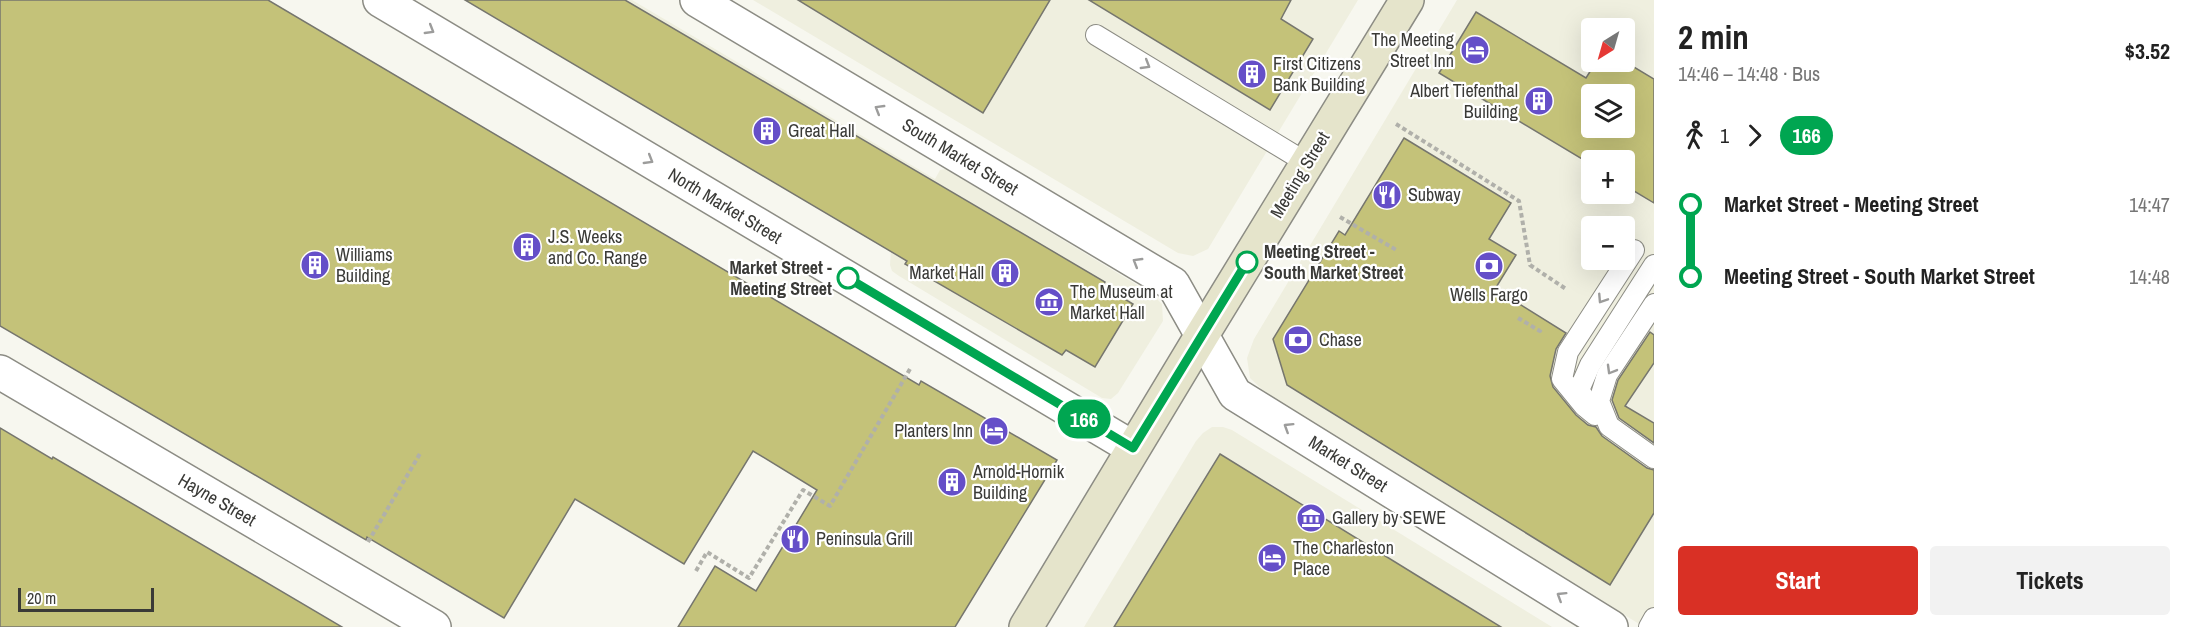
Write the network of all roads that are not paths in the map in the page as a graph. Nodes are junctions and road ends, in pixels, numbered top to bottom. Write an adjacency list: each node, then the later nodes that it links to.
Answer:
1 (380, 0): 12 (street, North Market Street, one-way to 12)
2 (697, 0): 9 (street, South Market Street, one-way to 2)
3 (1407, 0): 5 (main road, Meeting Street)
4 (1096, 35): 5 (lane, one-way to 5)
5 (1307, 163): 9 (main road, Meeting Street)
6 (1654, 265): 11 (lane)
7 (1621, 270): 11 (lane, one-way to 11)
8 (1654, 304): 11 (lane, one-way to 11)
9 (1202, 335): 12 (main road, Meeting Street); 17 (street, Market Street, one-way to 9)
10 (0, 372): 15 (street, Hayne Street)
11 (1602, 421): 13 (lane)
12 (1133, 448): 16 (main road, Meeting Street)
13 (1654, 458)
14 (1654, 618): 18 (lane)
15 (434, 627)
16 (1026, 627)
17 (1611, 627)
18 (1649, 627)

